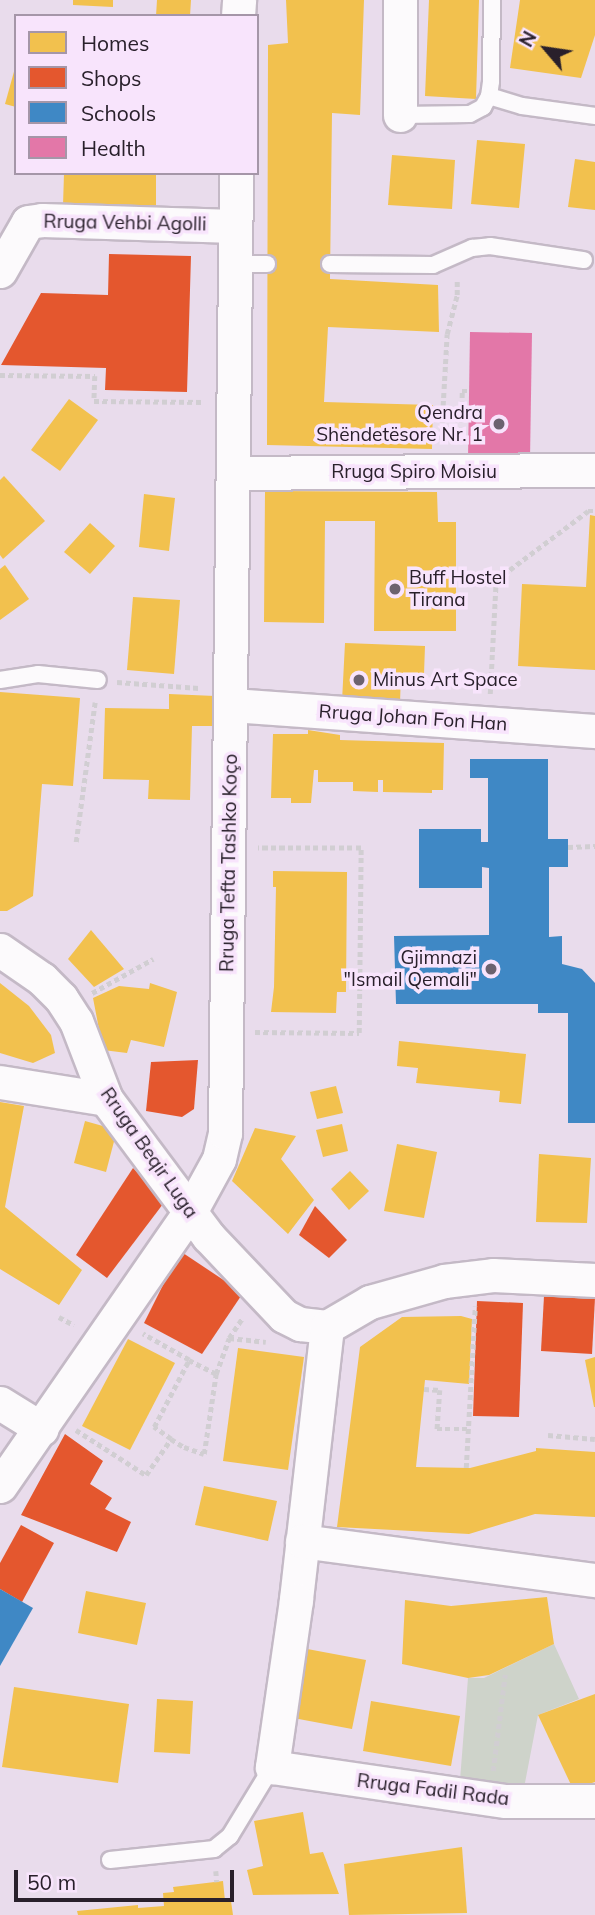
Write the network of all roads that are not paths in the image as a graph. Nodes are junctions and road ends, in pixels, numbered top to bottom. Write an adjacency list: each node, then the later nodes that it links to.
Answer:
1 (401, 0): 4 (street)
2 (492, 0): 3 (lane)
3 (489, 96): 4 (lane); 5 (lane)
4 (400, 115)
5 (595, 116)
6 (236, 175): 7 (street, Rruga Tefta Tashko Koço)
7 (235, 226): 10 (street, Rruga Vehbi Agolli); 12 (street, Rruga Tefta Tashko Koço)
8 (584, 260): 9 (lane)
9 (330, 264)
10 (0, 271)
11 (595, 470): 12 (street, Rruga Spiro Moisiu)
12 (233, 473): 15 (street, Rruga Tefta Tashko Koço)
13 (0, 680): 14 (lane)
14 (98, 680)
15 (231, 697): 16 (street, Rruga Johan Fon Han); 20 (street, Rruga Tefta Tashko Koço)
16 (595, 731)
17 (0, 950): 19 (street, Rruga Beqir Luga)
18 (0, 1082): 19 (street)
19 (106, 1099): 20 (street, Rruga Beqir Luga)
20 (190, 1212): 22 (street, Rruga Beqir Luga); 24 (street, Rruga Tefta Tashko Koço)
21 (595, 1280): 22 (street)
22 (327, 1327): 26 (street)
23 (0, 1403): 24 (street)
24 (42, 1429): 25 (street, Rruga Tefta Tashko Koço)
25 (0, 1486)
26 (302, 1541): 27 (street); 28 (street)
27 (595, 1580)
28 (272, 1768): 29 (street, Rruga Fadil Rada); 30 (lane)
29 (595, 1801)
30 (110, 1860)

